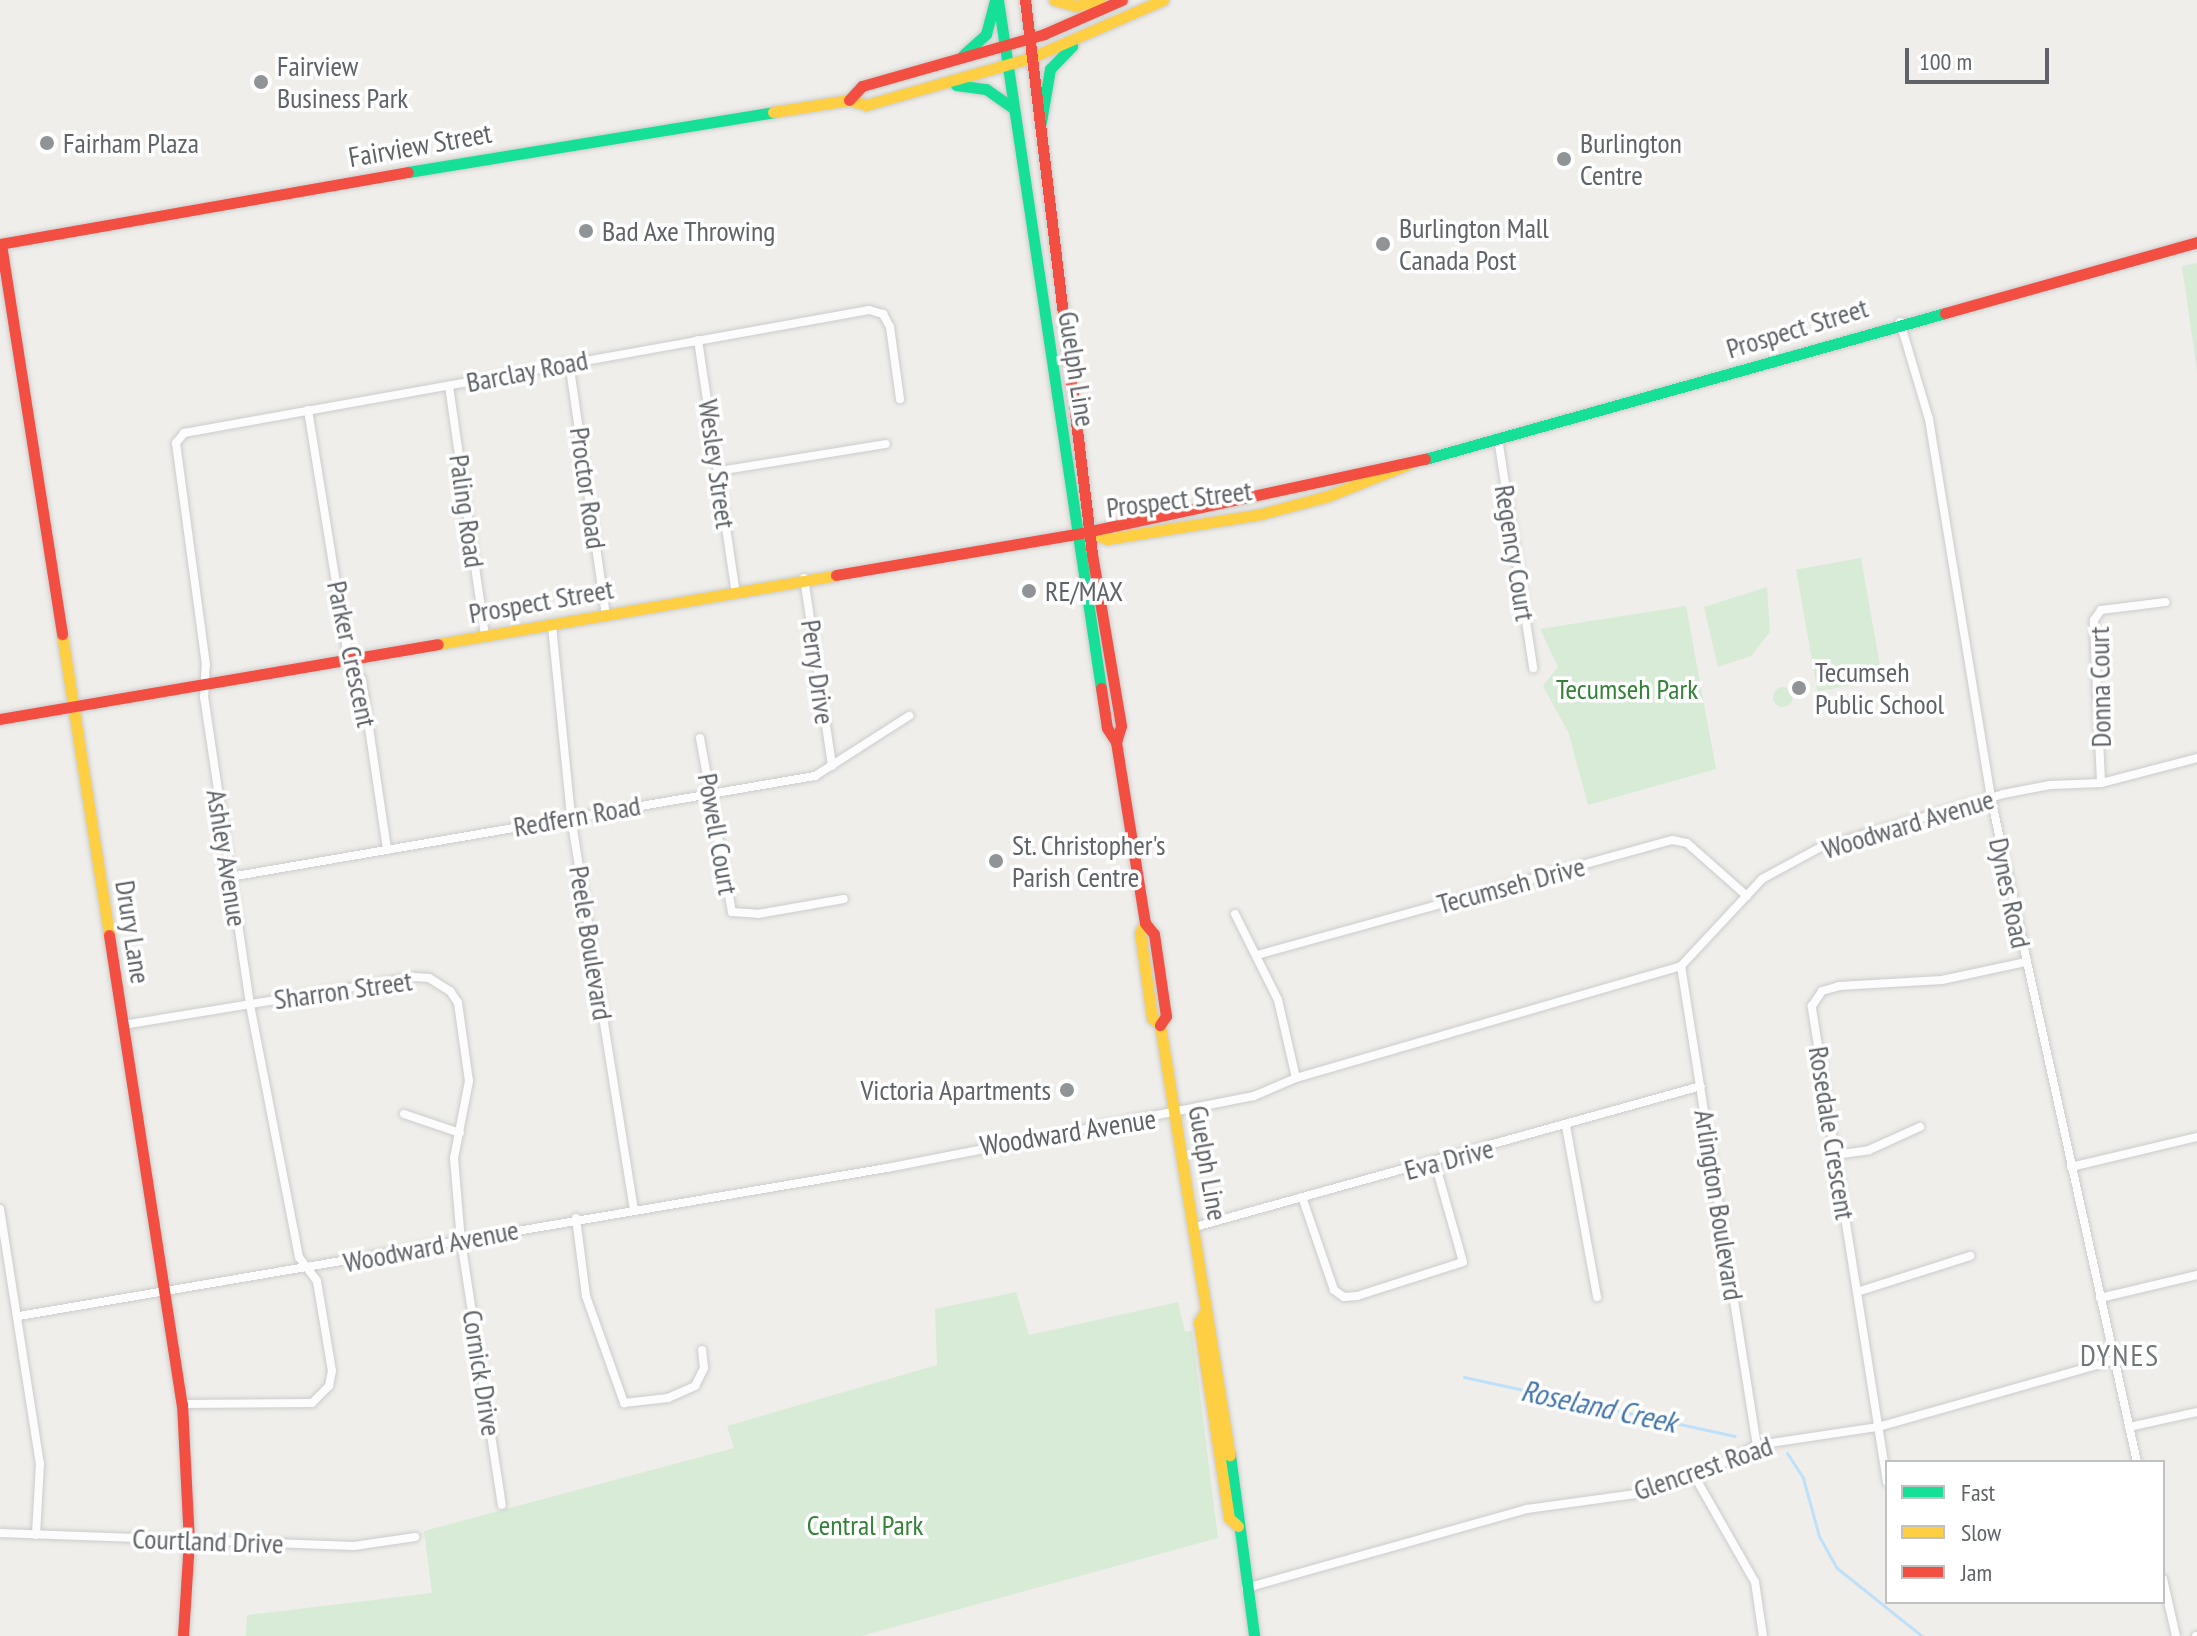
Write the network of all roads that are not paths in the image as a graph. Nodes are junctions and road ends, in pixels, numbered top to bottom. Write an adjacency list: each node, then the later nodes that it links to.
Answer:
1 (997, 0): 9 (main road, Guelph Line); 11 (main road)
2 (1025, 0): 8 (main road, Guelph Line)
3 (1054, 0): 4 (main road)
4 (1100, 0)
5 (1119, 0): 8 (main road, Fairview Street)
6 (1163, 0): 7 (main road, Fairview Street)
7 (1081, 37): 10 (main road, Fairview Street); 16 (main road)
8 (1029, 39): 9 (main road, Fairview Street); 10 (main road, Guelph Line)
9 (1005, 47): 11 (main road, Fairview Street); 12 (main road, Guelph Line)
10 (1030, 58): 12 (main road, Fairview Street); 16 (main road, Guelph Line)
11 (951, 62): 14 (main road, Fairview Street)
12 (1007, 66): 13 (main road, Fairview Street); 15 (main road, Guelph Line)
13 (951, 85): 14 (main road, Fairview Street); 15 (main road)
14 (849, 100): 17 (main road, Fairview Street)
15 (1013, 108): 31 (main road, Guelph Line)
16 (1041, 123): 30 (main road, Guelph Line)
17 (0, 242): 41 (main road, Drury Lane)
18 (2197, 242): 19 (main road, Prospect Street)
19 (1900, 322): 25 (main road, Prospect Street); 50 (street, Dynes Road)
20 (698, 340): 21 (street, Barclay Road); 23 (street, Barclay Road); 29 (street, Wesley Street)
21 (569, 362): 22 (street, Barclay Road); 35 (street, Proctor Road)
22 (449, 386): 24 (street, Barclay Road); 37 (street, Paling Road)
23 (900, 399)
24 (308, 410): 26 (street, Barclay Road); 38 (street, Parker Crescent)
25 (1498, 438): 28 (main road, Prospect Street); 39 (street, Regency Court)
26 (176, 443): 40 (street, Ashley Avenue)
27 (886, 444): 29 (street)
28 (1411, 463): 30 (main road, Prospect Street); 30 (main road, Prospect Street)
29 (719, 471): 33 (street, Wesley Street)
30 (1089, 531): 31 (main road, Prospect Street); 45 (main road, Guelph Line)
31 (1077, 534): 32 (main road, Prospect Street); 45 (main road, Guelph Line)
32 (804, 578): 33 (main road, Prospect Street); 47 (street, Perry Drive)
33 (735, 589): 35 (main road, Prospect Street)
34 (2166, 602): 48 (street, Donna Court)
35 (606, 615): 36 (main road, Prospect Street)
36 (552, 626): 37 (main road, Prospect Street); 51 (street, Peele Boulevard)
37 (485, 635): 38 (main road, Prospect Street)
38 (353, 658): 40 (main road, Prospect Street); 52 (street, Parker Crescent)
39 (1533, 668)
40 (206, 684): 41 (main road, Prospect Street); 53 (street, Ashley Avenue)
41 (74, 706): 43 (main road, Prospect Street); 61 (main road, Drury Lane)
42 (909, 716): 47 (street, Redfern Road)
43 (0, 719)
44 (700, 738): 49 (street, Powell Court)
45 (1116, 742): 65 (main road, Guelph Line)
46 (2197, 758): 48 (street, Woodward Avenue)
47 (832, 766): 49 (street, Redfern Road)
48 (2101, 783): 50 (street, Woodward Avenue)
49 (710, 792): 51 (street, Redfern Road); 55 (street, Powell Court)
50 (1991, 798): 54 (street, Woodward Avenue); 58 (street, Dynes Road)
51 (571, 817): 52 (street, Redfern Road); 75 (street, Peele Boulevard)
52 (387, 850): 53 (street, Redfern Road)
53 (230, 877): 60 (street, Ashley Avenue)
54 (1747, 896): 57 (street, Tecumseh Drive); 59 (street, Woodward Avenue)
55 (844, 899)
56 (1235, 914): 57 (street)
57 (1257, 955): 62 (street)
58 (2025, 962): 70 (street, Rosedale Crescent); 72 (street, Dynes Road)
59 (1681, 966): 62 (street, Woodward Avenue); 63 (street, Arlington Boulevard)
60 (250, 1004): 61 (street, Sharron Street); 68 (street, Sharron Street); 81 (street, Ashley Avenue)
61 (123, 1025): 83 (main road, Drury Lane)
62 (1296, 1078): 65 (street, Woodward Avenue)
63 (1701, 1086): 66 (street, Eva Drive); 94 (street, Arlington Boulevard)
64 (404, 1114): 68 (street)
65 (1174, 1115): 75 (street, Woodward Avenue); 77 (main road, Guelph Line)
66 (1566, 1126): 71 (street, Eva Drive); 85 (street)
67 (1920, 1127): 70 (street)
68 (460, 1133): 78 (street, Sharron Street)
69 (2197, 1137): 72 (street)
70 (1835, 1155): 84 (street, Rosedale Crescent)
71 (1435, 1163): 73 (street, Eva Drive); 73 (street)
72 (2071, 1167): 86 (street, Dynes Road)
73 (1302, 1197): 77 (street, Eva Drive)
74 (0, 1209): 79 (street)
75 (634, 1211): 76 (street, Woodward Avenue)
76 (576, 1218): 78 (street, Woodward Avenue); 88 (street)
77 (1195, 1227): 103 (main road, Guelph Line)
78 (461, 1241): 81 (street, Woodward Avenue); 98 (street, Cornick Drive)
79 (3, 1247): 87 (street)
80 (1970, 1256): 84 (street)
81 (307, 1269): 83 (street, Woodward Avenue); 90 (street, Ashley Avenue)
82 (2197, 1275): 86 (street)
83 (165, 1289): 87 (street, Woodward Avenue); 90 (main road, Drury Lane)
84 (1857, 1292): 92 (street, Rosedale Crescent)
85 (1597, 1297)
86 (2100, 1298): 89 (street, Dynes Road)
87 (19, 1316): 100 (street)
88 (702, 1350)
89 (2114, 1360): 92 (street, Glencrest Road); 93 (street, Dynes Road)
90 (182, 1404): 102 (main road, Drury Lane)
91 (2197, 1412): 93 (street)
92 (1878, 1427): 94 (street, Glencrest Road); 96 (street, Rosedale Crescent)
93 (2129, 1427): 95 (street, Dynes Road)
94 (1757, 1445): 97 (street, Glencrest Road)
95 (2137, 1460)
96 (1885, 1470)
97 (1695, 1477): 103 (street, Glencrest Road); 107 (street)
98 (502, 1505)
99 (0, 1533): 100 (street, Courtland Drive)
100 (36, 1535): 102 (street, Courtland Drive)
101 (415, 1537): 102 (street, Courtland Drive)
102 (189, 1540): 105 (main road, Drury Lane)
103 (1246, 1588): 106 (main road, Guelph Line)
104 (2165, 1588): 108 (street)
105 (183, 1636)
106 (1254, 1636)
107 (1763, 1636)
108 (2176, 1636)

